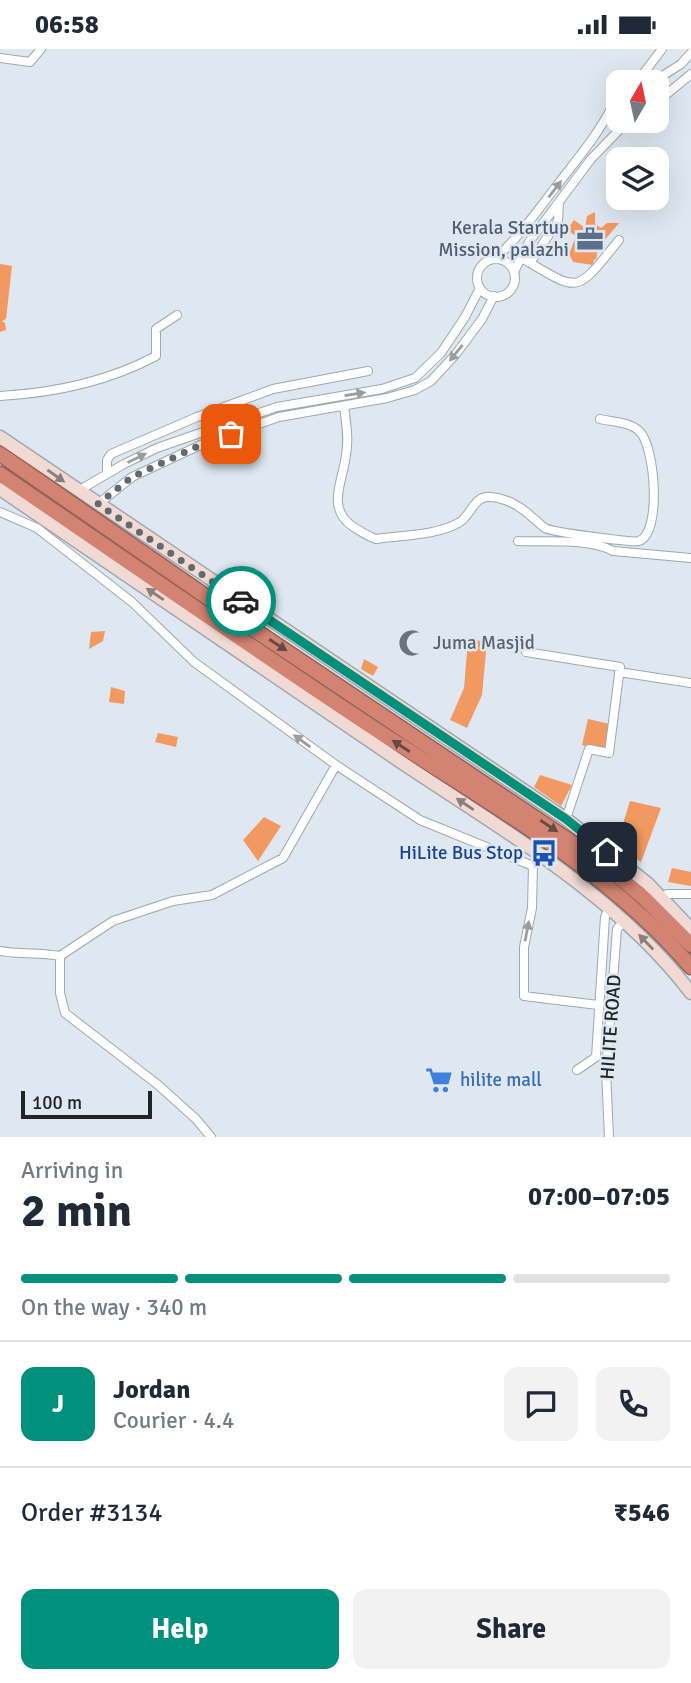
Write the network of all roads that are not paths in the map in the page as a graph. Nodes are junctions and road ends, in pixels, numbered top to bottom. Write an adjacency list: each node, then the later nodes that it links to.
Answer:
1 (41, 49): 4 (street)
2 (662, 49): 5 (street)
3 (691, 53): 6 (street)
4 (0, 58)
5 (646, 70)
6 (669, 72)
7 (691, 74): 8 (street)
8 (669, 92)
9 (606, 120): 14 (street, one-way to 9)
10 (615, 133): 11 (street)
11 (559, 202): 13 (street); 15 (street)
12 (619, 240): 15 (street)
13 (520, 257): 15 (street); 16 (street)
14 (495, 259): 16 (street); 17 (street)
15 (530, 263)
16 (514, 272): 18 (street)
17 (480, 288): 18 (street); 27 (street, one-way to 17)
18 (494, 296): 22 (street, one-way to 22)
19 (177, 315): 21 (street)
20 (368, 371): 27 (street)
21 (0, 396)
22 (344, 406): 30 (street); 32 (street)
23 (600, 419): 32 (street)
24 (0, 437): 29 (street, one-way to 29)
25 (0, 454): 45 (highway, one-way to 45)
26 (0, 474): 48 (highway, one-way to 26)
27 (107, 474): 29 (street)
28 (0, 489): 42 (street, one-way to 28)
29 (78, 491): 30 (street)
30 (98, 504): 39 (street)
31 (0, 512): 38 (street, one-way to 31)
32 (564, 538): 33 (street); 34 (street)
33 (518, 541)
34 (691, 558)
35 (526, 652): 36 (street)
36 (619, 672): 37 (street); 39 (street)
37 (691, 683)
38 (336, 765): 47 (street); 50 (street, one-way to 38)
39 (566, 819): 41 (street)
40 (691, 894): 41 (street)
41 (663, 900): 44 (street)
42 (609, 909): 43 (street); 50 (street)
43 (625, 921): 49 (street, one-way to 43); 53 (street, HILITE ROAD)
44 (691, 929)
45 (691, 945)
46 (0, 951): 47 (street)
47 (60, 956): 52 (street)
48 (690, 966)
49 (691, 993)
50 (598, 1005): 51 (street)
51 (577, 1070)
52 (211, 1137)
53 (608, 1137)

